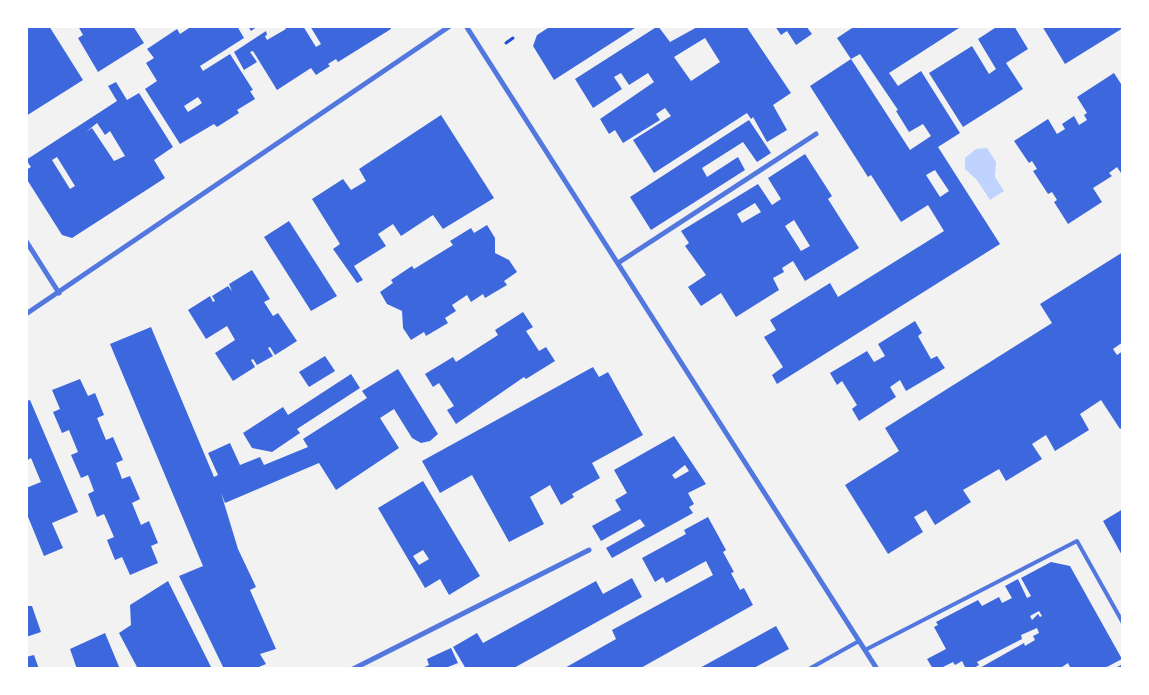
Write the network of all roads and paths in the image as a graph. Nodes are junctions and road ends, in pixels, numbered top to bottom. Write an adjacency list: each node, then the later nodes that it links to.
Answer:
1 (450, 26): 8 (street)
2 (466, 26): 7 (street)
3 (513, 38): 4 (path)
4 (506, 42)
5 (816, 134): 7 (street)
6 (26, 241): 8 (street)
7 (618, 263): 12 (street)
8 (59, 293): 9 (street)
9 (26, 314)
10 (588, 550): 14 (street)
11 (1123, 623): 13 (lane)
12 (859, 641): 13 (street); 15 (lane)
13 (864, 650): 16 (street)
14 (352, 669)
15 (809, 669)
16 (876, 669)

